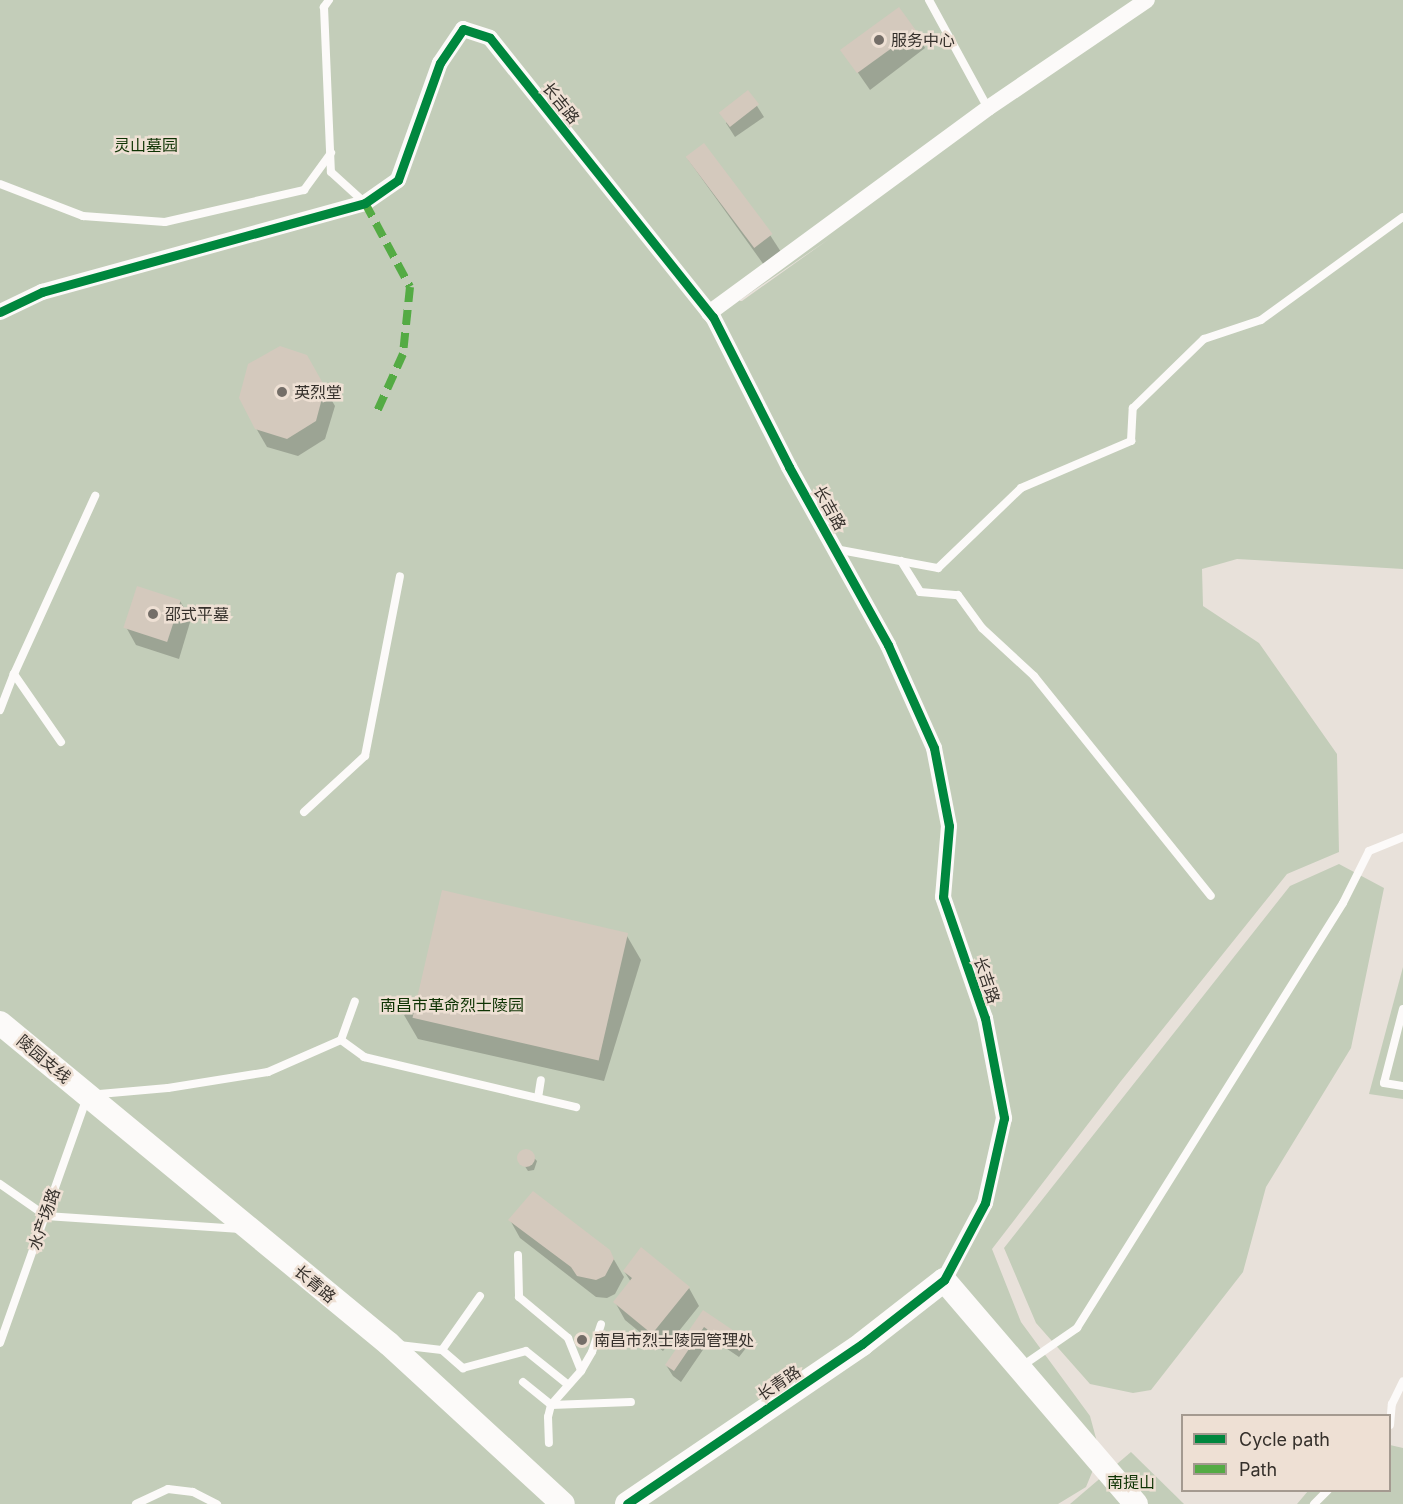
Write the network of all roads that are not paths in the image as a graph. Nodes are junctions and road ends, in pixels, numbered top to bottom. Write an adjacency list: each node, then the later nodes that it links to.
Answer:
1 (329, 0): 5 (lane)
2 (929, 0): 4 (lane)
3 (1147, 0): 4 (street)
4 (988, 108): 10 (street)
5 (331, 153): 6 (lane); 7 (lane)
6 (0, 184)
7 (365, 203): 9 (street); 10 (street, 长吉路)
8 (1403, 217): 13 (lane)
9 (0, 312)
10 (709, 313): 12 (street, 长吉路)
11 (95, 496): 15 (lane)
12 (835, 549): 13 (lane); 34 (street, 长吉路)
13 (901, 561): 20 (lane)
14 (400, 576): 18 (lane)
15 (14, 674): 16 (lane); 17 (lane)
16 (0, 710)
17 (61, 742)
18 (304, 812)
19 (1403, 837): 40 (lane)
20 (1211, 896)
21 (355, 1002): 24 (lane)
22 (1403, 1009): 26 (lane)
23 (0, 1023): 27 (street, 陵园支线)
24 (341, 1040): 27 (lane); 28 (lane)
25 (541, 1080): 28 (lane)
26 (1403, 1086)
27 (87, 1095): 31 (lane, 水产场路); 32 (street, 长青路)
28 (538, 1098): 29 (lane)
29 (576, 1107)
30 (0, 1184): 31 (lane)
31 (46, 1216): 32 (lane); 37 (lane, 水产场路)
32 (250, 1230): 38 (street, 长青路)
33 (518, 1255): 41 (lane)
34 (944, 1280): 40 (street); 53 (street, 长青路)
35 (480, 1296): 39 (lane)
36 (601, 1324): 41 (lane)
37 (0, 1343)
38 (389, 1344): 39 (lane); 52 (street, 长青路)
39 (442, 1350): 44 (lane)
40 (1020, 1368): 54 (street)
41 (581, 1371): 44 (lane)
42 (1403, 1381): 47 (lane)
43 (523, 1382): 46 (lane)
44 (567, 1384): 46 (lane)
45 (632, 1402): 46 (lane)
46 (551, 1405): 48 (lane)
47 (1391, 1414)
48 (549, 1443)
49 (1327, 1492): 55 (lane)
50 (136, 1504): 51 (lane)
51 (217, 1504)
52 (563, 1504)
53 (627, 1504)
54 (1136, 1504)
55 (1314, 1504)

